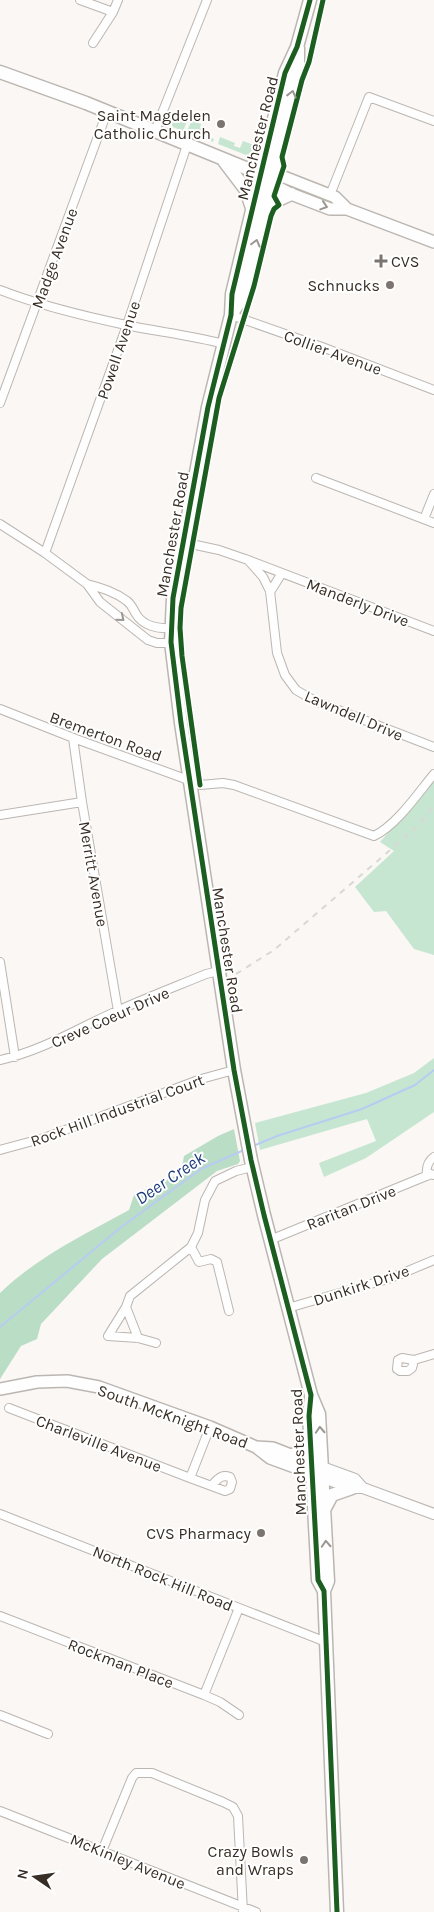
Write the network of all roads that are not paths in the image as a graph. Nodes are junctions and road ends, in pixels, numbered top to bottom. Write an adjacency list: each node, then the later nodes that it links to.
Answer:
1 (80, 0): 5 (street)
2 (118, 0): 5 (street)
3 (206, 0): 10 (street)
4 (310, 0): 13 (main road, Manchester Road)
5 (113, 12): 6 (street)
6 (93, 43)
7 (0, 72): 8 (main road)
8 (107, 112): 10 (main road); 20 (street, Madge Avenue)
9 (434, 121): 15 (street)
10 (155, 131): 11 (main road)
11 (187, 145): 12 (main road); 22 (street, Powell Avenue)
12 (222, 159): 13 (main road); 17 (main road)
13 (268, 178): 14 (main road); 15 (main road); 17 (main road, Manchester Road)
14 (291, 194): 16 (main road, one-way to 16); 17 (main road)
15 (330, 195): 16 (main road)
16 (347, 209): 18 (main road)
17 (257, 213): 21 (main road, Manchester Road)
18 (434, 242)
19 (0, 290): 20 (street)
20 (37, 304): 22 (street); 25 (street, Madge Avenue)
21 (231, 315): 23 (main road, Manchester Road); 24 (street, Collier Avenue)
22 (127, 325): 23 (street); 32 (street, Powell Avenue)
23 (224, 344): 31 (main road, Manchester Road)
24 (434, 390)
25 (0, 403)
26 (316, 478): 28 (street)
27 (434, 494): 28 (street)
28 (424, 519): 29 (street)
29 (434, 523)
30 (0, 524): 32 (street)
31 (182, 542): 33 (street, Manderly Drive); 37 (main road, Manchester Road)
32 (45, 553): 35 (street)
33 (248, 560): 34 (street, Manderly Drive); 36 (street, Lawndell Drive)
34 (282, 573): 36 (street); 38 (street, Manderly Drive)
35 (87, 584): 37 (street); 39 (street, one-way to 39)
36 (270, 592): 42 (street, Lawndell Drive)
37 (171, 628): 39 (main road, Manchester Road)
38 (434, 631)
39 (171, 644): 44 (main road, Manchester Road)
40 (0, 709): 41 (street, Bremerton Road)
41 (73, 738): 44 (street, Bremerton Road); 45 (street, Merritt Avenue)
42 (434, 748)
43 (434, 774): 44 (street, Bremerton Road)
44 (190, 781): 48 (main road, Manchester Road)
45 (82, 802): 46 (street); 49 (street, Merritt Avenue)
46 (0, 815)
47 (0, 962): 50 (street)
48 (218, 971): 49 (street, Creve Coeur Drive); 52 (main road, Manchester Road)
49 (118, 1010): 50 (street, Creve Coeur Drive)
50 (15, 1057): 51 (street, Creve Coeur Drive)
51 (0, 1060)
52 (234, 1070): 53 (street, Rock Hill Industrial Court); 55 (main road, Manchester Road)
53 (0, 1150)
54 (434, 1157): 56 (street)
55 (251, 1163): 57 (main road, Manchester Road); 58 (street)
56 (431, 1175): 57 (street, Raritan Drive)
57 (270, 1240): 61 (main road, Manchester Road)
58 (190, 1247): 60 (street); 62 (street)
59 (434, 1260): 61 (street, Dunkirk Drive)
60 (126, 1308): 63 (street); 63 (street)
61 (288, 1308): 68 (main road, Manchester Road)
62 (229, 1311)
63 (138, 1338): 64 (street)
64 (156, 1343)
65 (434, 1354): 66 (street)
66 (414, 1360)
67 (0, 1389): 70 (main road, South McKnight Road)
68 (312, 1395): 71 (main road, Manchester Road); 74 (main road, Manchester Road, one-way to 68)
69 (9, 1408): 75 (street, Charleville Avenue)
70 (210, 1427): 72 (main road, South McKnight Road); 75 (street)
71 (310, 1442): 73 (main road); 74 (main road, Manchester Road)
72 (256, 1447): 73 (main road, South McKnight Road); 74 (main road, South McKnight Road)
73 (292, 1455): 74 (main road, South McKnight Road)
74 (317, 1470): 77 (street); 78 (main road, Manchester Road); 81 (main road, Manchester Road)
75 (190, 1478): 76 (street, Charleville Avenue)
76 (212, 1485)
77 (357, 1488): 78 (main road); 80 (street)
78 (324, 1508): 81 (main road, Manchester Road, one-way to 78)
79 (0, 1514): 82 (street, North Rock Hill Road)
80 (434, 1514)
81 (324, 1592): 84 (main road, Manchester Road)
82 (239, 1608): 84 (street, North Rock Hill Road); 85 (street)
83 (0, 1616): 85 (street, Rockman Place)
84 (326, 1642): 93 (main road, Manchester Road)
85 (204, 1695): 87 (street, Rockman Place)
86 (0, 1715): 88 (street)
87 (239, 1715)
88 (48, 1734)
89 (0, 1811): 90 (street, McKinley Avenue)
90 (102, 1851): 91 (street, McKinley Avenue); 91 (street)
91 (244, 1910): 92 (street, McKinley Avenue)
92 (256, 1912)
93 (337, 1912)

